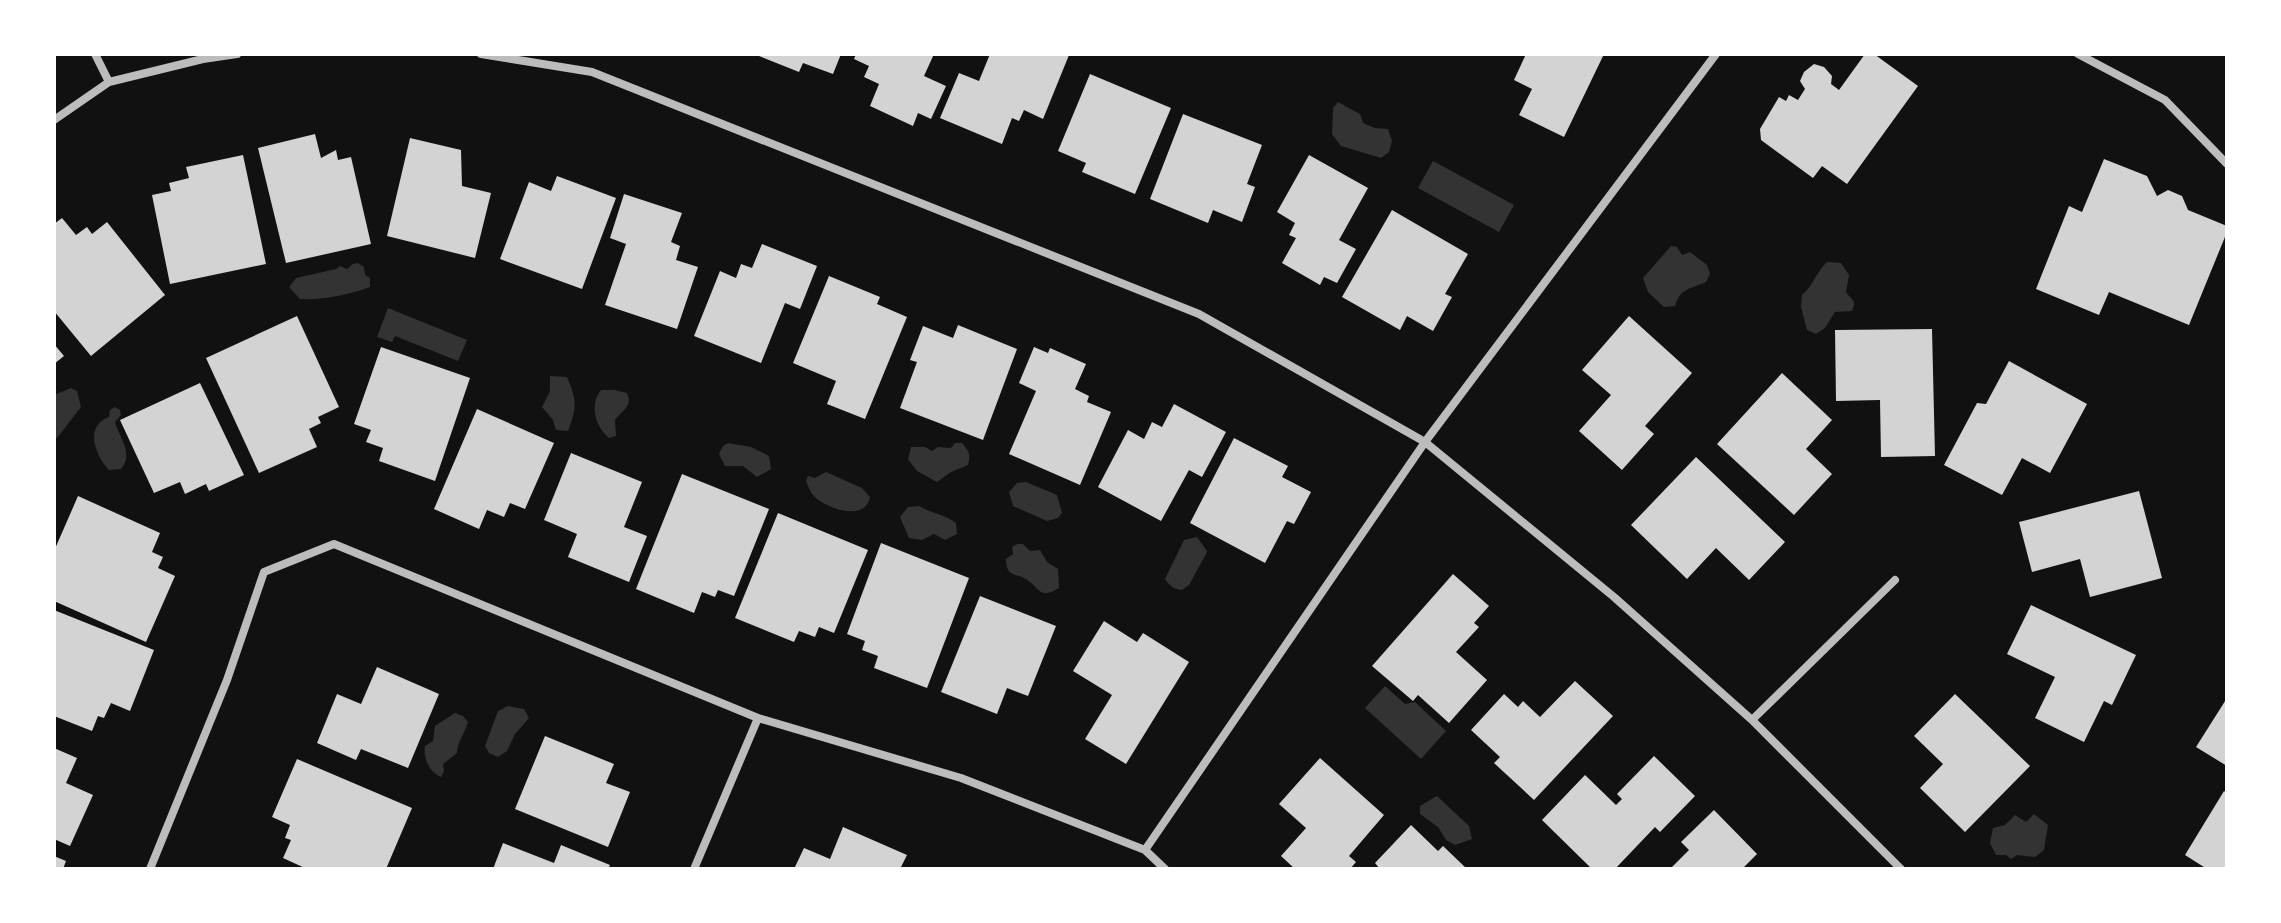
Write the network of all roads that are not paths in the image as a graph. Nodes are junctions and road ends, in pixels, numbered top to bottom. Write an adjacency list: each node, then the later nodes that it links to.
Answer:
1 (95, 54): 6 (street)
2 (237, 54): 6 (street)
3 (481, 54): 9 (street)
4 (1716, 54): 9 (street)
5 (2078, 54): 8 (street)
6 (109, 82): 7 (street)
7 (54, 120)
8 (2227, 164)
9 (1425, 442): 12 (street); 13 (street)
10 (1895, 580): 12 (street)
11 (758, 718): 13 (street); 14 (street); 15 (street)
12 (1752, 720): 17 (street)
13 (1145, 850): 16 (street)
14 (150, 869)
15 (694, 869)
16 (1165, 869)
17 (1901, 869)

